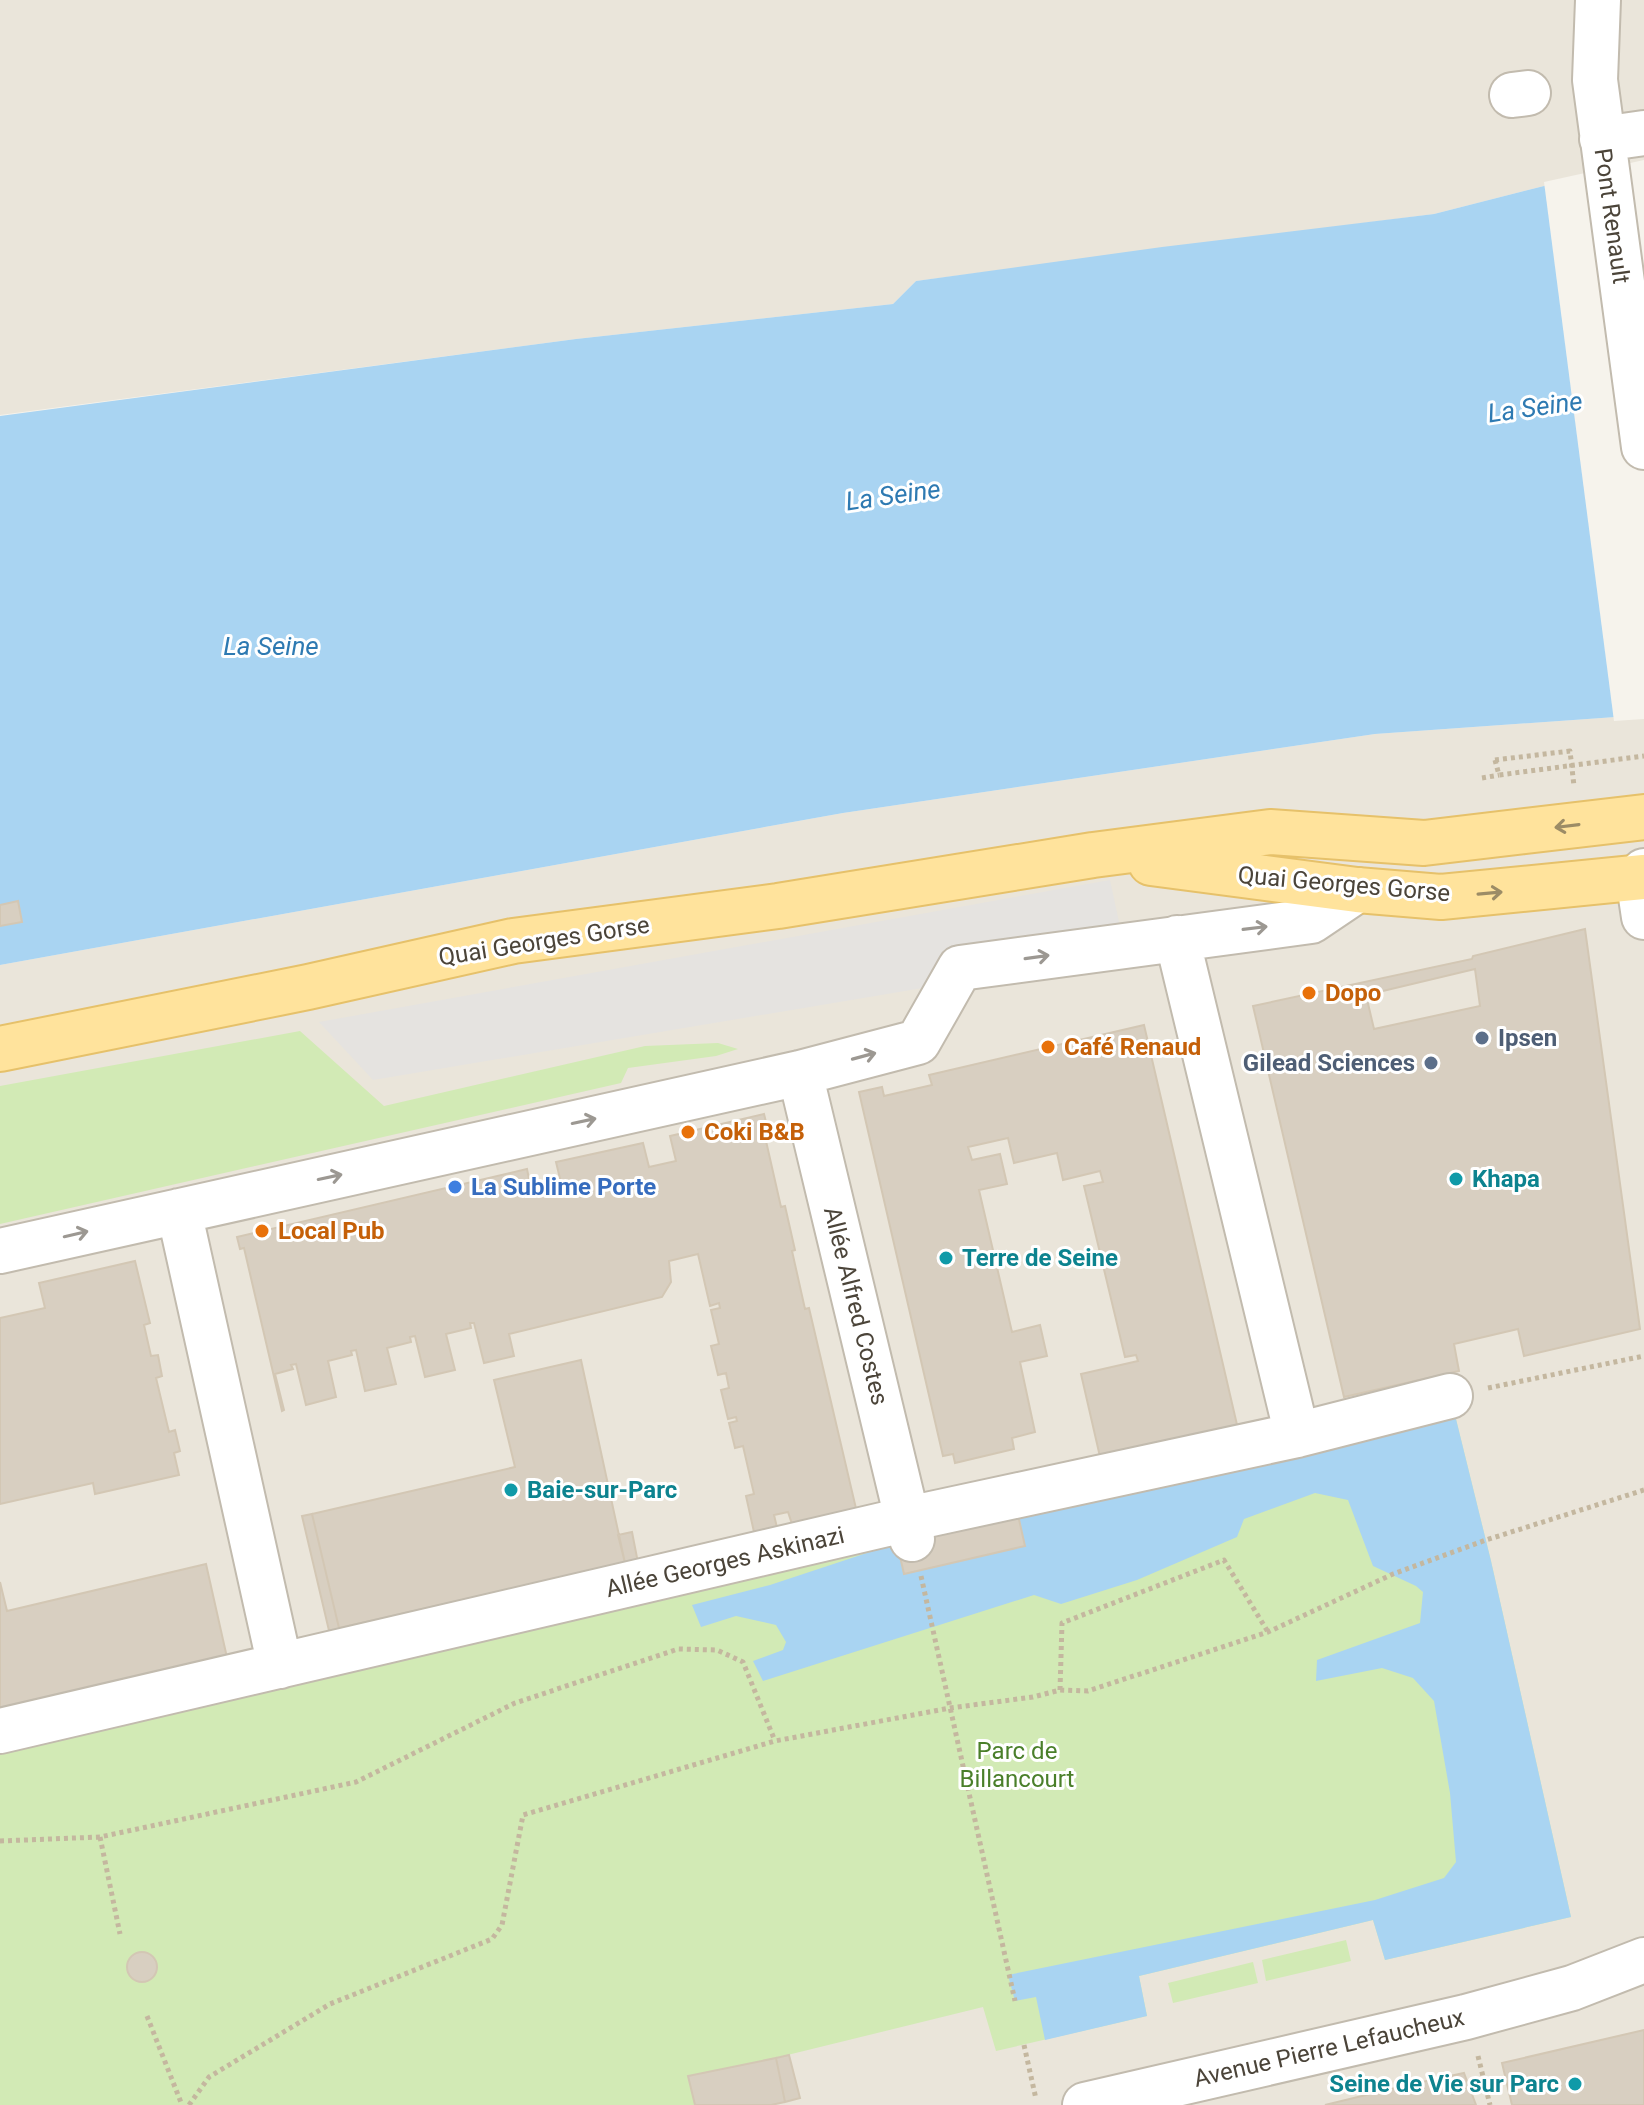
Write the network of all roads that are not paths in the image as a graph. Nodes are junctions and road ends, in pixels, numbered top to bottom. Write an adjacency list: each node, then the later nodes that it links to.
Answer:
1 (1569, 0): 3 (street)
2 (1598, 0): 3 (street)
3 (1595, 80): 5 (street, Pont Renault)
4 (1644, 133): 5 (street)
5 (1602, 139): 6 (street, Pont Renault)
6 (1644, 447)
7 (1644, 817): 8 (main road, Quai Georges Gorse, one-way to 8)
8 (1093, 855): 10 (main road, Quai Georges Gorse); 12 (main road, Quai Georges Gorse)
9 (1642, 886): 10 (main road, Quai Georges Gorse, one-way to 9)
10 (1357, 890): 11 (street, one-way to 10)
11 (1177, 938): 13 (street, one-way to 11); 17 (street)
12 (0, 1049)
13 (800, 1073): 14 (street, one-way to 13); 18 (street, Allée Alfred Costes)
14 (179, 1211): 15 (street, one-way to 14); 19 (street)
15 (0, 1251)
16 (1450, 1396): 17 (street, Allée Georges Askinazi)
17 (1297, 1435): 18 (street, Allée Georges Askinazi)
18 (913, 1543): 19 (street, Allée Georges Askinazi)
19 (280, 1666): 20 (street, Allée Georges Askinazi)
20 (0, 1731)
21 (1644, 1960): 23 (street, Avenue Pierre Lefaucheux)
22 (1644, 1980): 23 (street, Avenue Pierre Lefaucheux)
23 (1572, 1988): 24 (street, Avenue Pierre Lefaucheux)
24 (1085, 2105)

